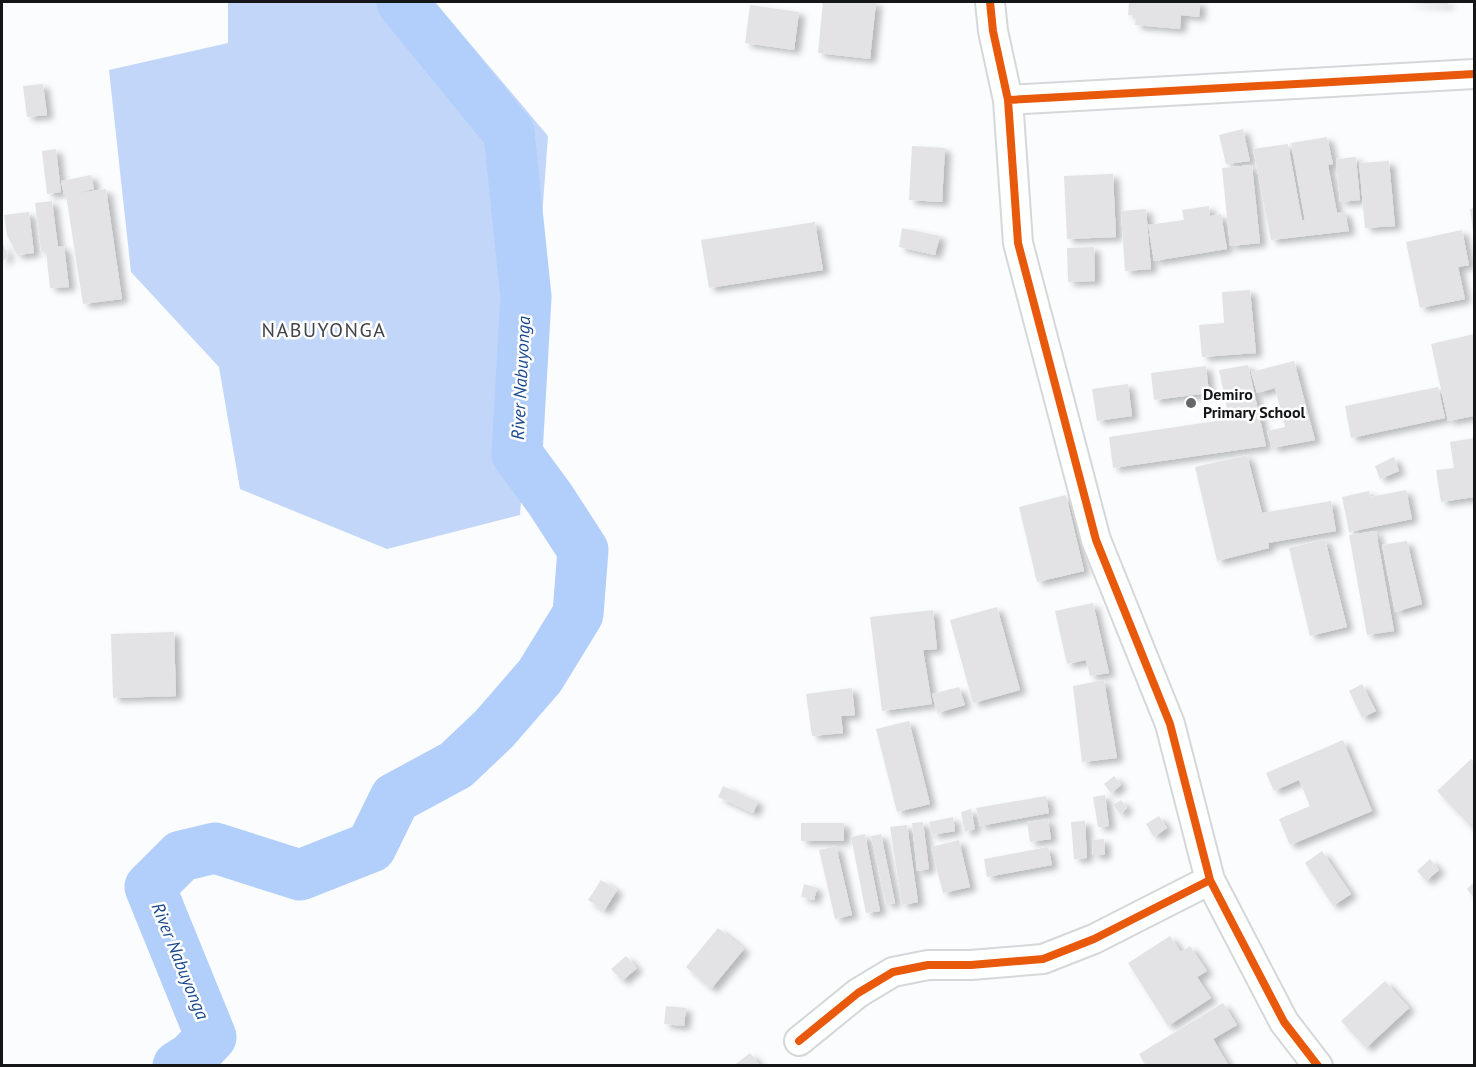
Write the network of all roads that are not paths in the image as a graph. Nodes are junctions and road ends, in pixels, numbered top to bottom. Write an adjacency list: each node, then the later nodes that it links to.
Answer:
1 (990, 2): 3 (street)
2 (1474, 74): 3 (street)
3 (1008, 100): 4 (street)
4 (1210, 880): 5 (street); 6 (street)
5 (799, 1041)
6 (1318, 1065)

